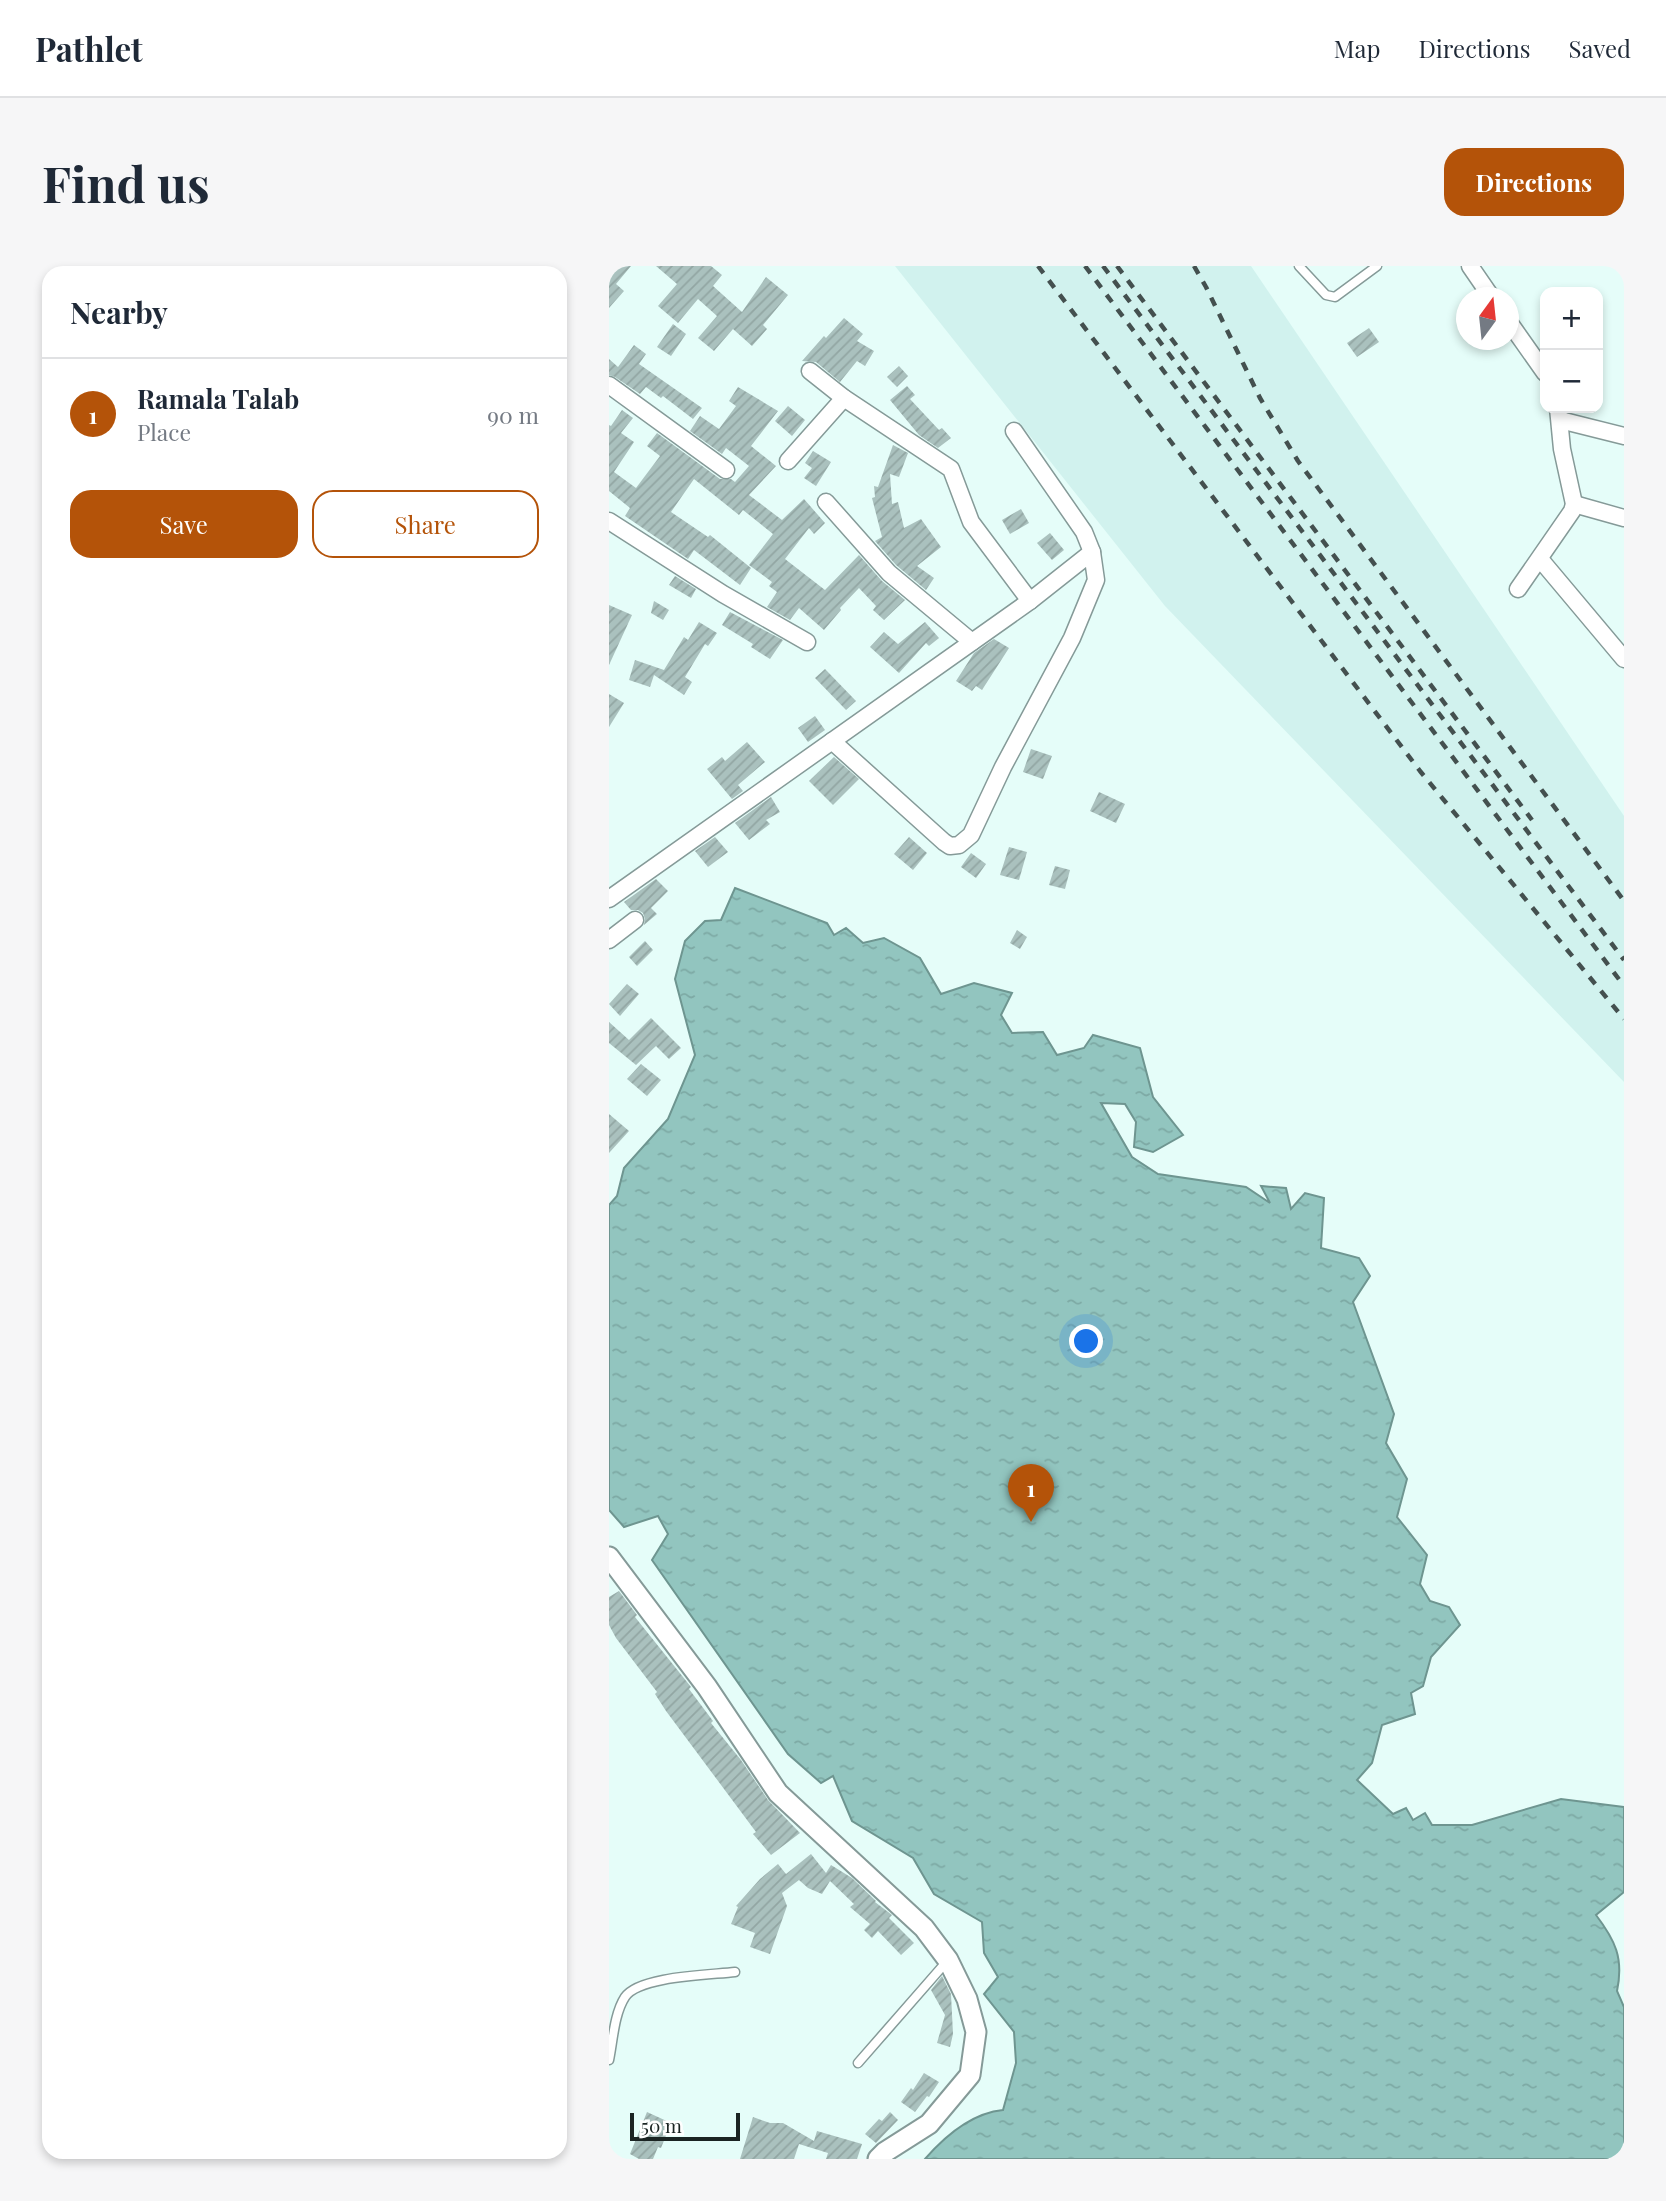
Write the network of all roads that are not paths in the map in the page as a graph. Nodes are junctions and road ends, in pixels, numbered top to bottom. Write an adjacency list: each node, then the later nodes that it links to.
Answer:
1 (1299, 266): 2 (lane)
2 (1377, 266)
3 (1469, 266): 4 (street)
4 (1484, 287)
5 (1519, 336): 6 (street)
6 (1540, 366)
7 (810, 371): 9 (street)
8 (609, 385): 14 (street)
9 (844, 398): 13 (street); 22 (street)
10 (1559, 414): 12 (street); 16 (street)
11 (1014, 431): 19 (street)
12 (1624, 436)
13 (787, 461)
14 (726, 470)
15 (826, 502): 24 (street)
16 (1574, 504): 17 (street); 20 (street)
17 (1624, 518)
18 (609, 521): 23 (street)
19 (1092, 552): 22 (street); 26 (street)
20 (1540, 559): 21 (street); 25 (street)
21 (1518, 589)
22 (1031, 601): 24 (street)
23 (807, 642)
24 (972, 642): 26 (street)
25 (1624, 659)
26 (832, 741): 27 (street)
27 (609, 899)
28 (635, 919): 29 (street)
29 (609, 940)
30 (609, 1557): 31 (street)
31 (948, 1960): 34 (lane); 35 (street)
32 (735, 1972): 33 (lane)
33 (609, 2060)
34 (858, 2063)
35 (878, 2159)

